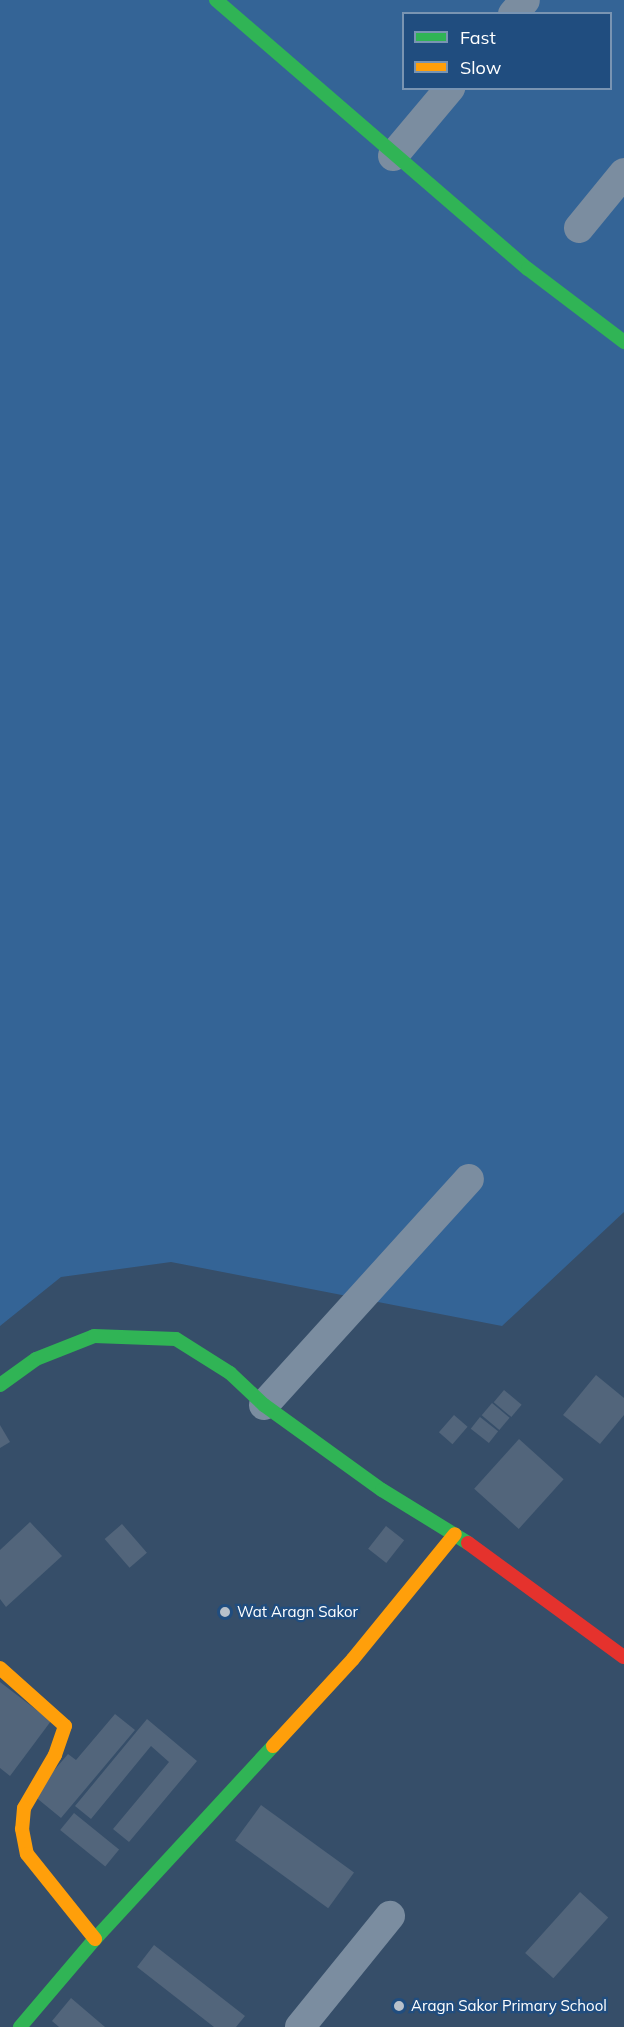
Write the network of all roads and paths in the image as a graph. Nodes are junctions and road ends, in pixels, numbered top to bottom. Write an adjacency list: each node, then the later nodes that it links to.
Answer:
1 (216, 0): 5 (street)
2 (525, 0): 3 (street)
3 (515, 12)
4 (448, 90): 5 (street)
5 (393, 156): 8 (street)
6 (624, 173): 7 (street)
7 (579, 228)
8 (624, 342)
9 (469, 1179): 11 (street)
10 (0, 1385): 11 (street)
11 (264, 1405): 12 (street)
12 (455, 1534): 13 (street); 16 (street)
13 (624, 1657)
14 (0, 1668): 16 (street)
15 (390, 1916): 18 (street)
16 (95, 1939): 17 (street)
17 (20, 2027)
18 (300, 2027)

